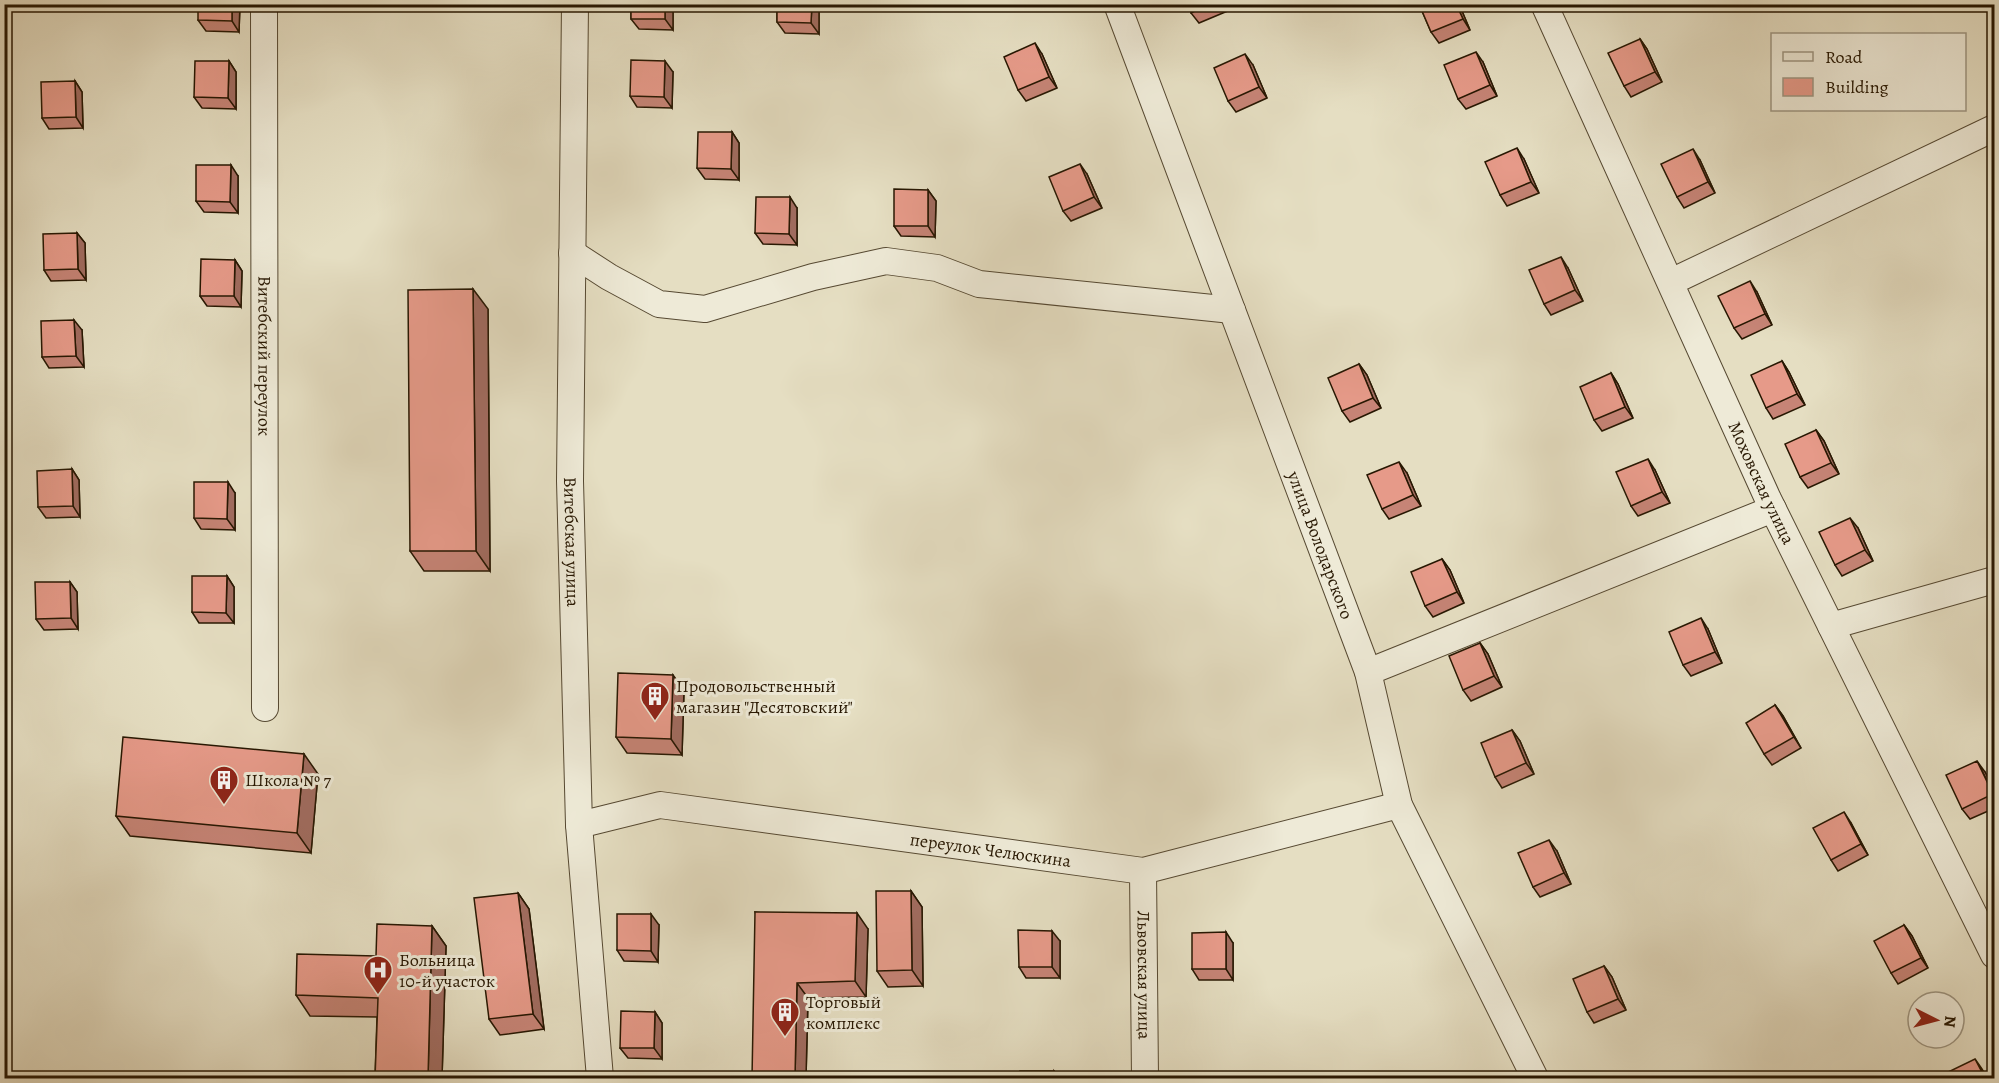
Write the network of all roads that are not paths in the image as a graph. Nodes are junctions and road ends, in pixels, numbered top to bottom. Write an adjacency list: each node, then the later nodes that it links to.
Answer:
1 (264, 4): 13 (street, Витебский переулок)
2 (575, 4): 6 (street, Витебская улица)
3 (1117, 4): 8 (street, улица Володарского)
4 (1544, 4): 7 (street, Моховская улица)
5 (1995, 128): 7 (street)
6 (572, 253): 8 (street); 15 (street, Витебская улица)
7 (1671, 282): 9 (street, Моховская улица)
8 (1232, 310): 12 (street, улица Володарского)
9 (1773, 509): 11 (street, Моховская улица); 12 (street)
10 (1995, 580): 11 (street)
11 (1831, 626): 17 (street, Моховская улица)
12 (1368, 672): 14 (street, улица Володарского)
13 (265, 708)
14 (1399, 805): 16 (street, переулок Челюскина); 20 (street, улица Володарского)
15 (579, 825): 16 (street, переулок Челюскина); 18 (street, Витебская улица)
16 (1143, 871): 19 (street, Львовская улица)
17 (1995, 955)
18 (600, 1078)
19 (1145, 1078)
20 (1535, 1078)

